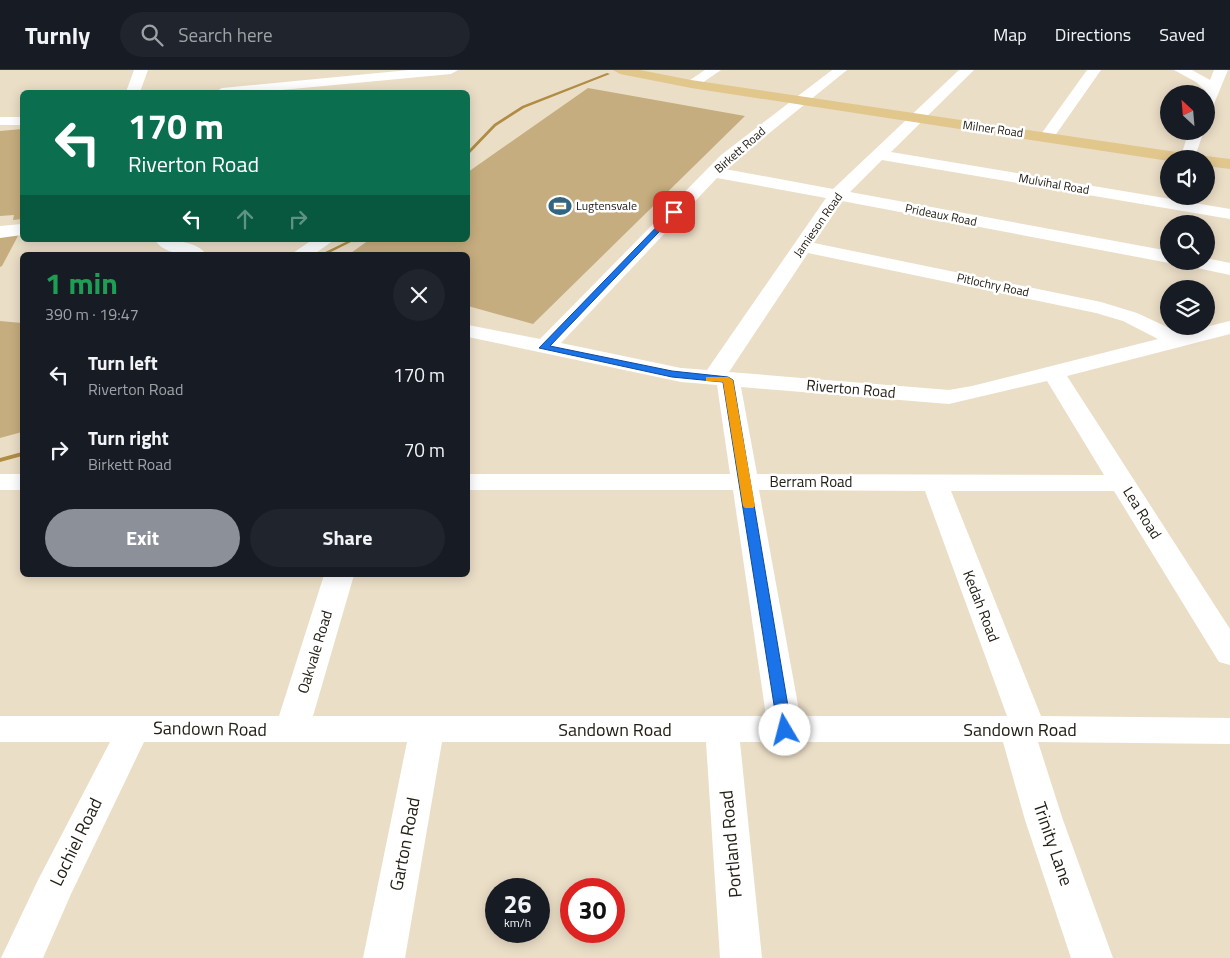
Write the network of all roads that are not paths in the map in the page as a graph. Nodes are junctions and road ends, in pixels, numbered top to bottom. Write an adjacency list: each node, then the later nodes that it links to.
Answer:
1 (141, 70): 18 (street)
2 (284, 70): 15 (street)
3 (451, 70): 17 (street)
4 (620, 70): 20 (main road, Milner Road)
5 (645, 70): 13 (main road, Milner Road)
6 (714, 70): 13 (street)
7 (840, 70): 20 (street, Birkett Road)
8 (967, 70): 21 (street, Jamieson Road)
9 (1094, 70): 24 (street)
10 (1182, 70): 14 (street)
11 (1203, 70): 12 (street)
12 (1223, 72): 16 (street)
13 (697, 80): 20 (main road, Milner Road)
14 (1208, 85)
15 (289, 86): 17 (street); 19 (street)
16 (1215, 86)
17 (334, 87)
18 (134, 90)
19 (244, 90)
20 (798, 99): 21 (main road, Milner Road); 29 (street, Birkett Road)
21 (917, 118): 24 (main road, Milner Road); 26 (street, Jamieson Road)
22 (0, 121): 23 (street)
23 (20, 121)
24 (1047, 137): 25 (main road, Milner Road)
25 (1160, 154)
26 (879, 155): 30 (street, Jamieson Road); 31 (street, Mulvihal Road)
27 (1215, 162): 28 (main road)
28 (1230, 164)
29 (714, 172): 30 (street, Prideaux Road); 45 (street, Birkett Road)
30 (837, 195): 36 (street, Jamieson Road); 39 (street, Prideaux Road)
31 (1230, 214)
32 (20, 230): 33 (street)
33 (0, 232)
34 (168, 242): 37 (street)
35 (322, 242): 38 (street)
36 (803, 246): 44 (street, Pitlochry Road); 47 (street, Jamieson Road)
37 (190, 252)
38 (305, 252)
39 (1160, 255)
40 (1215, 266): 41 (street)
41 (1230, 269)
42 (1230, 327): 44 (street, Riverton Road)
43 (470, 331): 45 (street, Riverton Road)
44 (1177, 340): 46 (street, Riverton Road)
45 (544, 348): 47 (street, Riverton Road)
46 (1054, 372): 47 (street, Riverton Road); 51 (street, Lea Road)
47 (720, 379): 49 (street)
48 (470, 482): 49 (street, Berram Road)
49 (745, 482): 50 (street, Berram Road); 60 (street)
50 (935, 483): 51 (street, Berram Road); 58 (street, Kedah Road)
51 (1124, 483): 53 (street, Lea Road)
52 (338, 577): 56 (street, Oakvale Road)
53 (1230, 654)
54 (0, 728): 55 (street, Sandown Road)
55 (134, 728): 56 (street, Sandown Road); 62 (street, Lochiel Road)
56 (292, 729): 57 (street, Sandown Road)
57 (427, 729): 59 (street, Sandown Road); 63 (street, Garton Road)
58 (1023, 729): 60 (street, Sandown Road); 61 (street, Sandown Road); 65 (street, Trinity Lane)
59 (722, 730): 60 (street, Sandown Road); 64 (street, Portland Road)
60 (785, 730)
61 (1230, 731)
62 (22, 958)
63 (384, 958)
64 (740, 958)
65 (1092, 958)

